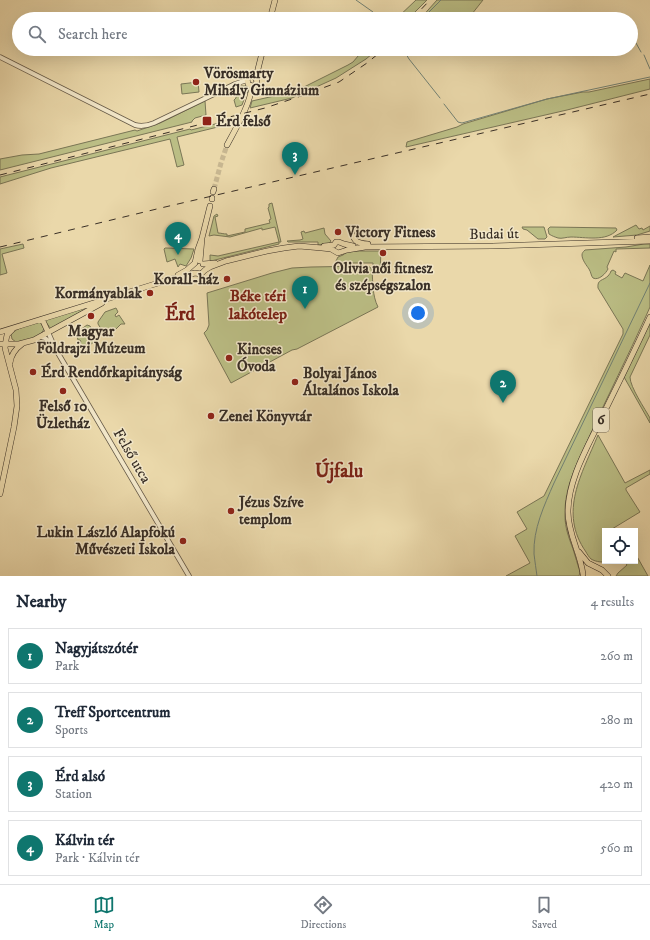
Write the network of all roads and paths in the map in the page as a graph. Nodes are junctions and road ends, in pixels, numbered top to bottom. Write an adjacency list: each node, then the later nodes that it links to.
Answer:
1 (275, 0): 2 (main road)
2 (272, 12)
3 (261, 56): 5 (main road)
4 (0, 57): 6 (street)
5 (254, 76): 6 (main road); 7 (main road)
6 (247, 80): 7 (main road)
7 (252, 86): 8 (main road)
8 (228, 145)
9 (210, 206): 22 (main road)
10 (350, 228): 17 (main road)
11 (650, 233): 13 (main road)
12 (650, 237): 13 (main road, Budai út)
13 (639, 238): 14 (main road, Budai út)
14 (622, 241): 15 (main road, Budai út); 17 (main road, Budai út)
15 (650, 241)
16 (344, 244): 18 (main road, Budai út); 19 (main road, Budai út); 20 (main road)
17 (382, 246): 18 (main road, Budai út)
18 (365, 247): 20 (main road, Budai út)
19 (334, 248): 20 (main road, Budai út); 21 (main road, Budai út)
20 (343, 251)
21 (226, 261): 22 (main road, Budai út); 23 (main road, Budai út)
22 (198, 263): 23 (main road); 24 (main road); 25 (main road, Budai út)
23 (205, 270): 24 (main road)
24 (195, 273): 25 (main road, Budai út)
25 (168, 280): 26 (main road, Budai út)
26 (117, 296): 28 (main road); 32 (main road)
27 (650, 317): 42 (main road, 6)
28 (42, 319): 29 (main road); 32 (main road)
29 (18, 326): 30 (main road); 31 (main road)
30 (11, 331): 35 (main road); 36 (main road)
31 (0, 332)
32 (48, 332): 33 (main road); 37 (street, Felső utca)
33 (41, 337): 34 (main road); 37 (street, Felső utca)
34 (24, 343): 36 (main road); 40 (main road)
35 (2, 344): 36 (main road); 39 (main road)
36 (15, 344)
37 (55, 348): 45 (street, Felső utca)
38 (0, 349): 39 (main road)
39 (7, 357): 40 (main road)
40 (10, 364): 41 (main road)
41 (0, 494)
42 (575, 546): 43 (main road, 6); 44 (main road, 6)
43 (598, 568): 44 (main road, 6); 46 (main road, 6)
44 (582, 575)
45 (189, 576)
46 (608, 576)

